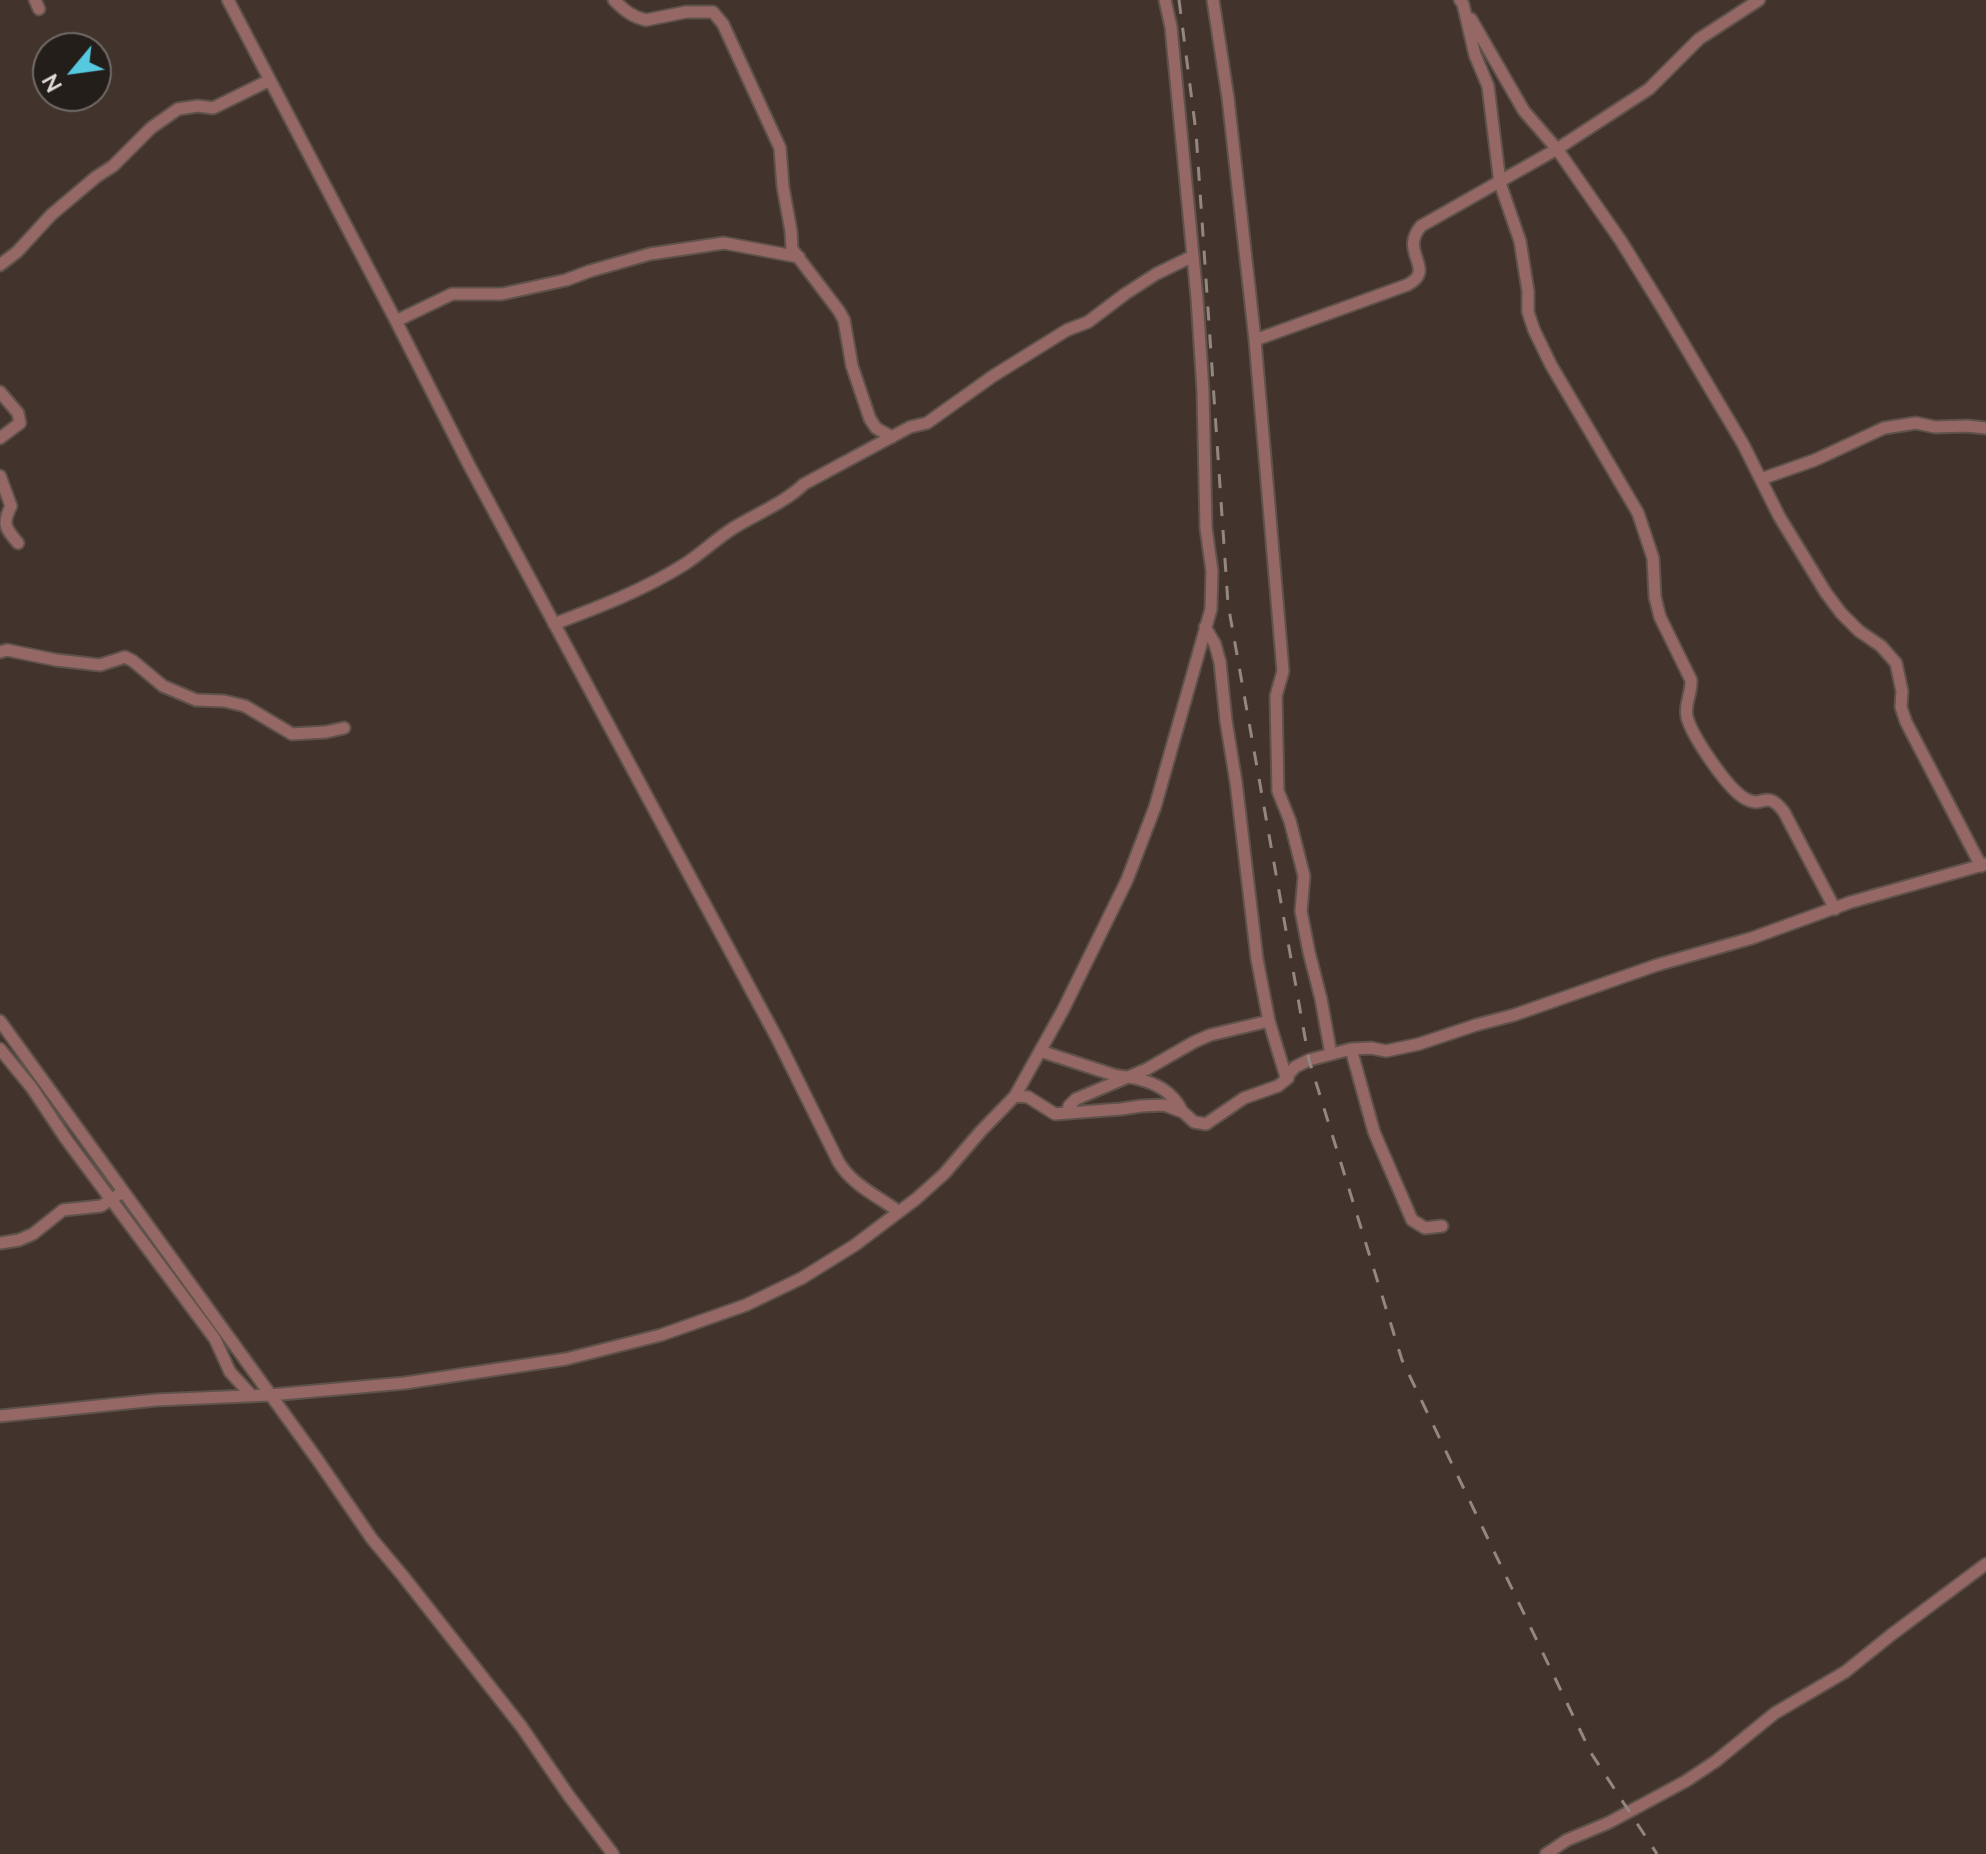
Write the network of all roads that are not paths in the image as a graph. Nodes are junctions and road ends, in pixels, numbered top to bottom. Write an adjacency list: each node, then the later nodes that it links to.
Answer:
1 (228, 0): 7 (street)
2 (614, 0): 11 (street)
3 (1165, 0): 10 (street)
4 (1213, 0): 14 (street)
5 (1759, 0): 8 (street)
6 (1462, 2): 8 (street); 9 (street)
7 (270, 80): 12 (street); 13 (street)
8 (1557, 149): 9 (street); 20 (street)
9 (1500, 183): 14 (street); 27 (street)
10 (1193, 256): 17 (street); 23 (street)
11 (800, 257): 13 (street); 17 (street)
12 (0, 265)
13 (396, 321): 22 (street)
14 (1255, 340): 33 (street)
15 (0, 392): 18 (street)
16 (1986, 428): 20 (street)
17 (892, 437): 22 (street)
18 (0, 438)
19 (0, 476): 21 (street)
20 (1761, 479): 26 (street)
21 (18, 543)
22 (554, 624): 41 (street)
23 (1205, 627): 29 (street); 32 (street)
24 (2, 650): 25 (street)
25 (344, 728)
26 (1984, 865): 27 (street)
27 (1835, 909): 31 (street)
28 (0, 1021): 39 (street)
29 (1269, 1021): 34 (street); 35 (street)
30 (0, 1049): 40 (street)
31 (1351, 1049): 33 (street); 42 (street)
32 (1040, 1051): 34 (street); 36 (street)
33 (1331, 1054): 35 (street)
34 (1128, 1077): 37 (street); 38 (street)
35 (1286, 1077): 37 (street)
36 (1015, 1096): 38 (street); 41 (street)
37 (1182, 1111): 38 (street)
38 (1067, 1113)
39 (122, 1191): 40 (street); 44 (street)
40 (112, 1200): 43 (street); 45 (street)
41 (898, 1211): 44 (street)
42 (1442, 1226)
43 (0, 1243)
44 (270, 1395): 45 (street); 48 (street)
45 (252, 1396): 46 (street)
46 (0, 1416)
47 (1986, 1564): 49 (street)
48 (613, 1854)
49 (1546, 1854)

